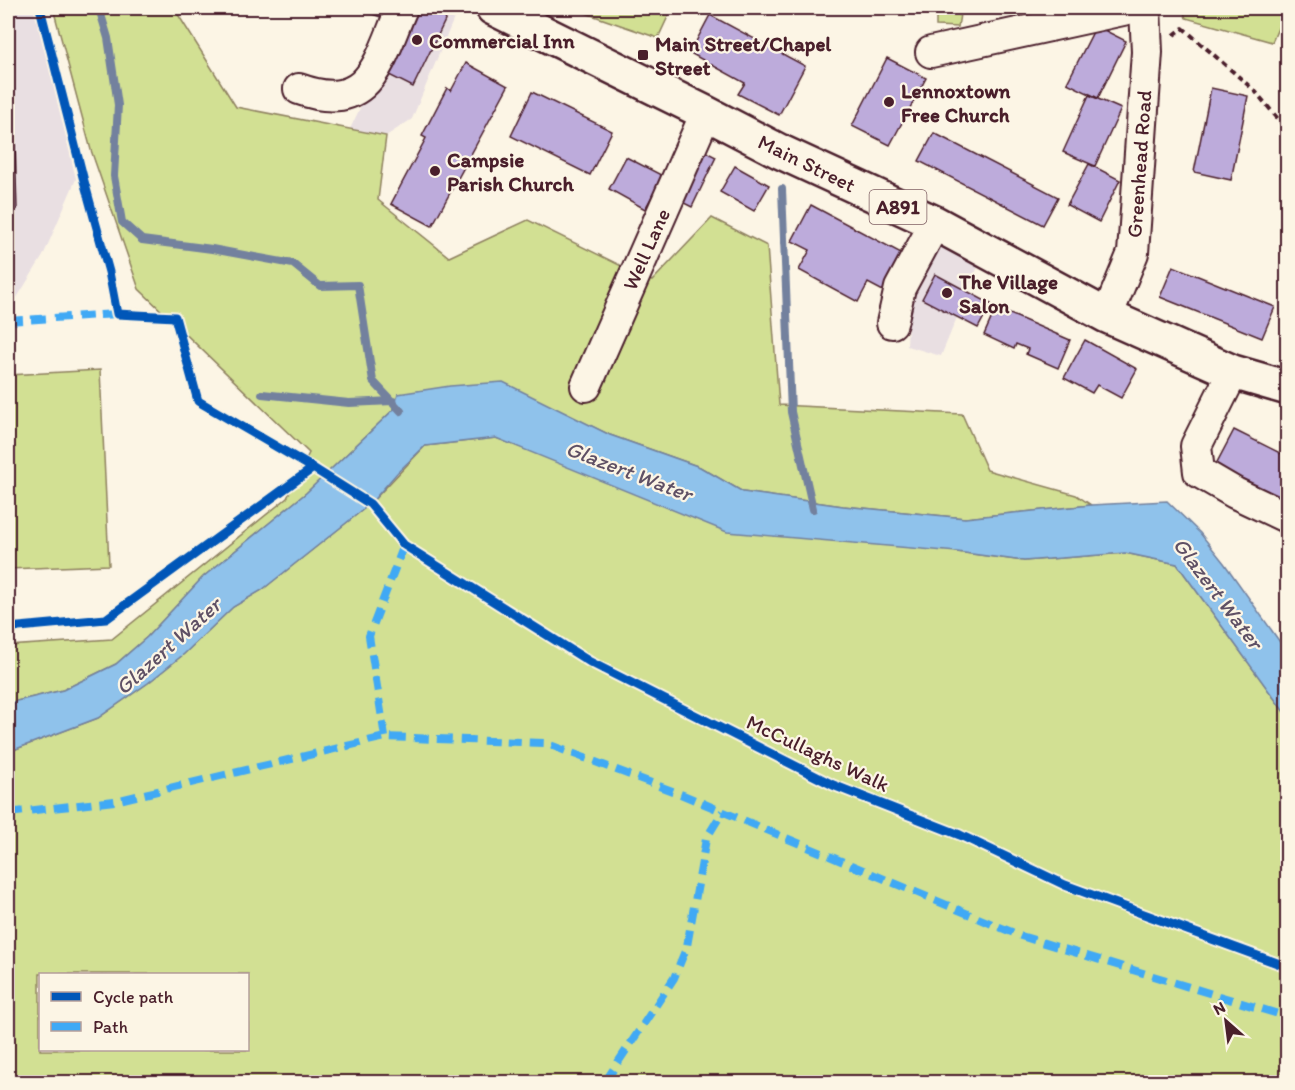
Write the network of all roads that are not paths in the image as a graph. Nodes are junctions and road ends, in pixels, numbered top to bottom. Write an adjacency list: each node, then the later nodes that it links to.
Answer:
1 (402, 8): 6 (street)
2 (1132, 8): 5 (street)
3 (1145, 8): 9 (street, Greenhead Road)
4 (508, 11): 7 (main road, Main Street / A891)
5 (931, 52)
6 (299, 89)
7 (706, 113): 8 (main road, Main Street / A891); 12 (street, Well Lane)
8 (934, 224): 9 (main road, Main Street / A891); 10 (street)
9 (1107, 316): 11 (main road, Main Street / A891)
10 (892, 323)
11 (1233, 372): 13 (main road, Main Street / A891); 14 (street)
12 (586, 386)
13 (1287, 388)
14 (1287, 518)

